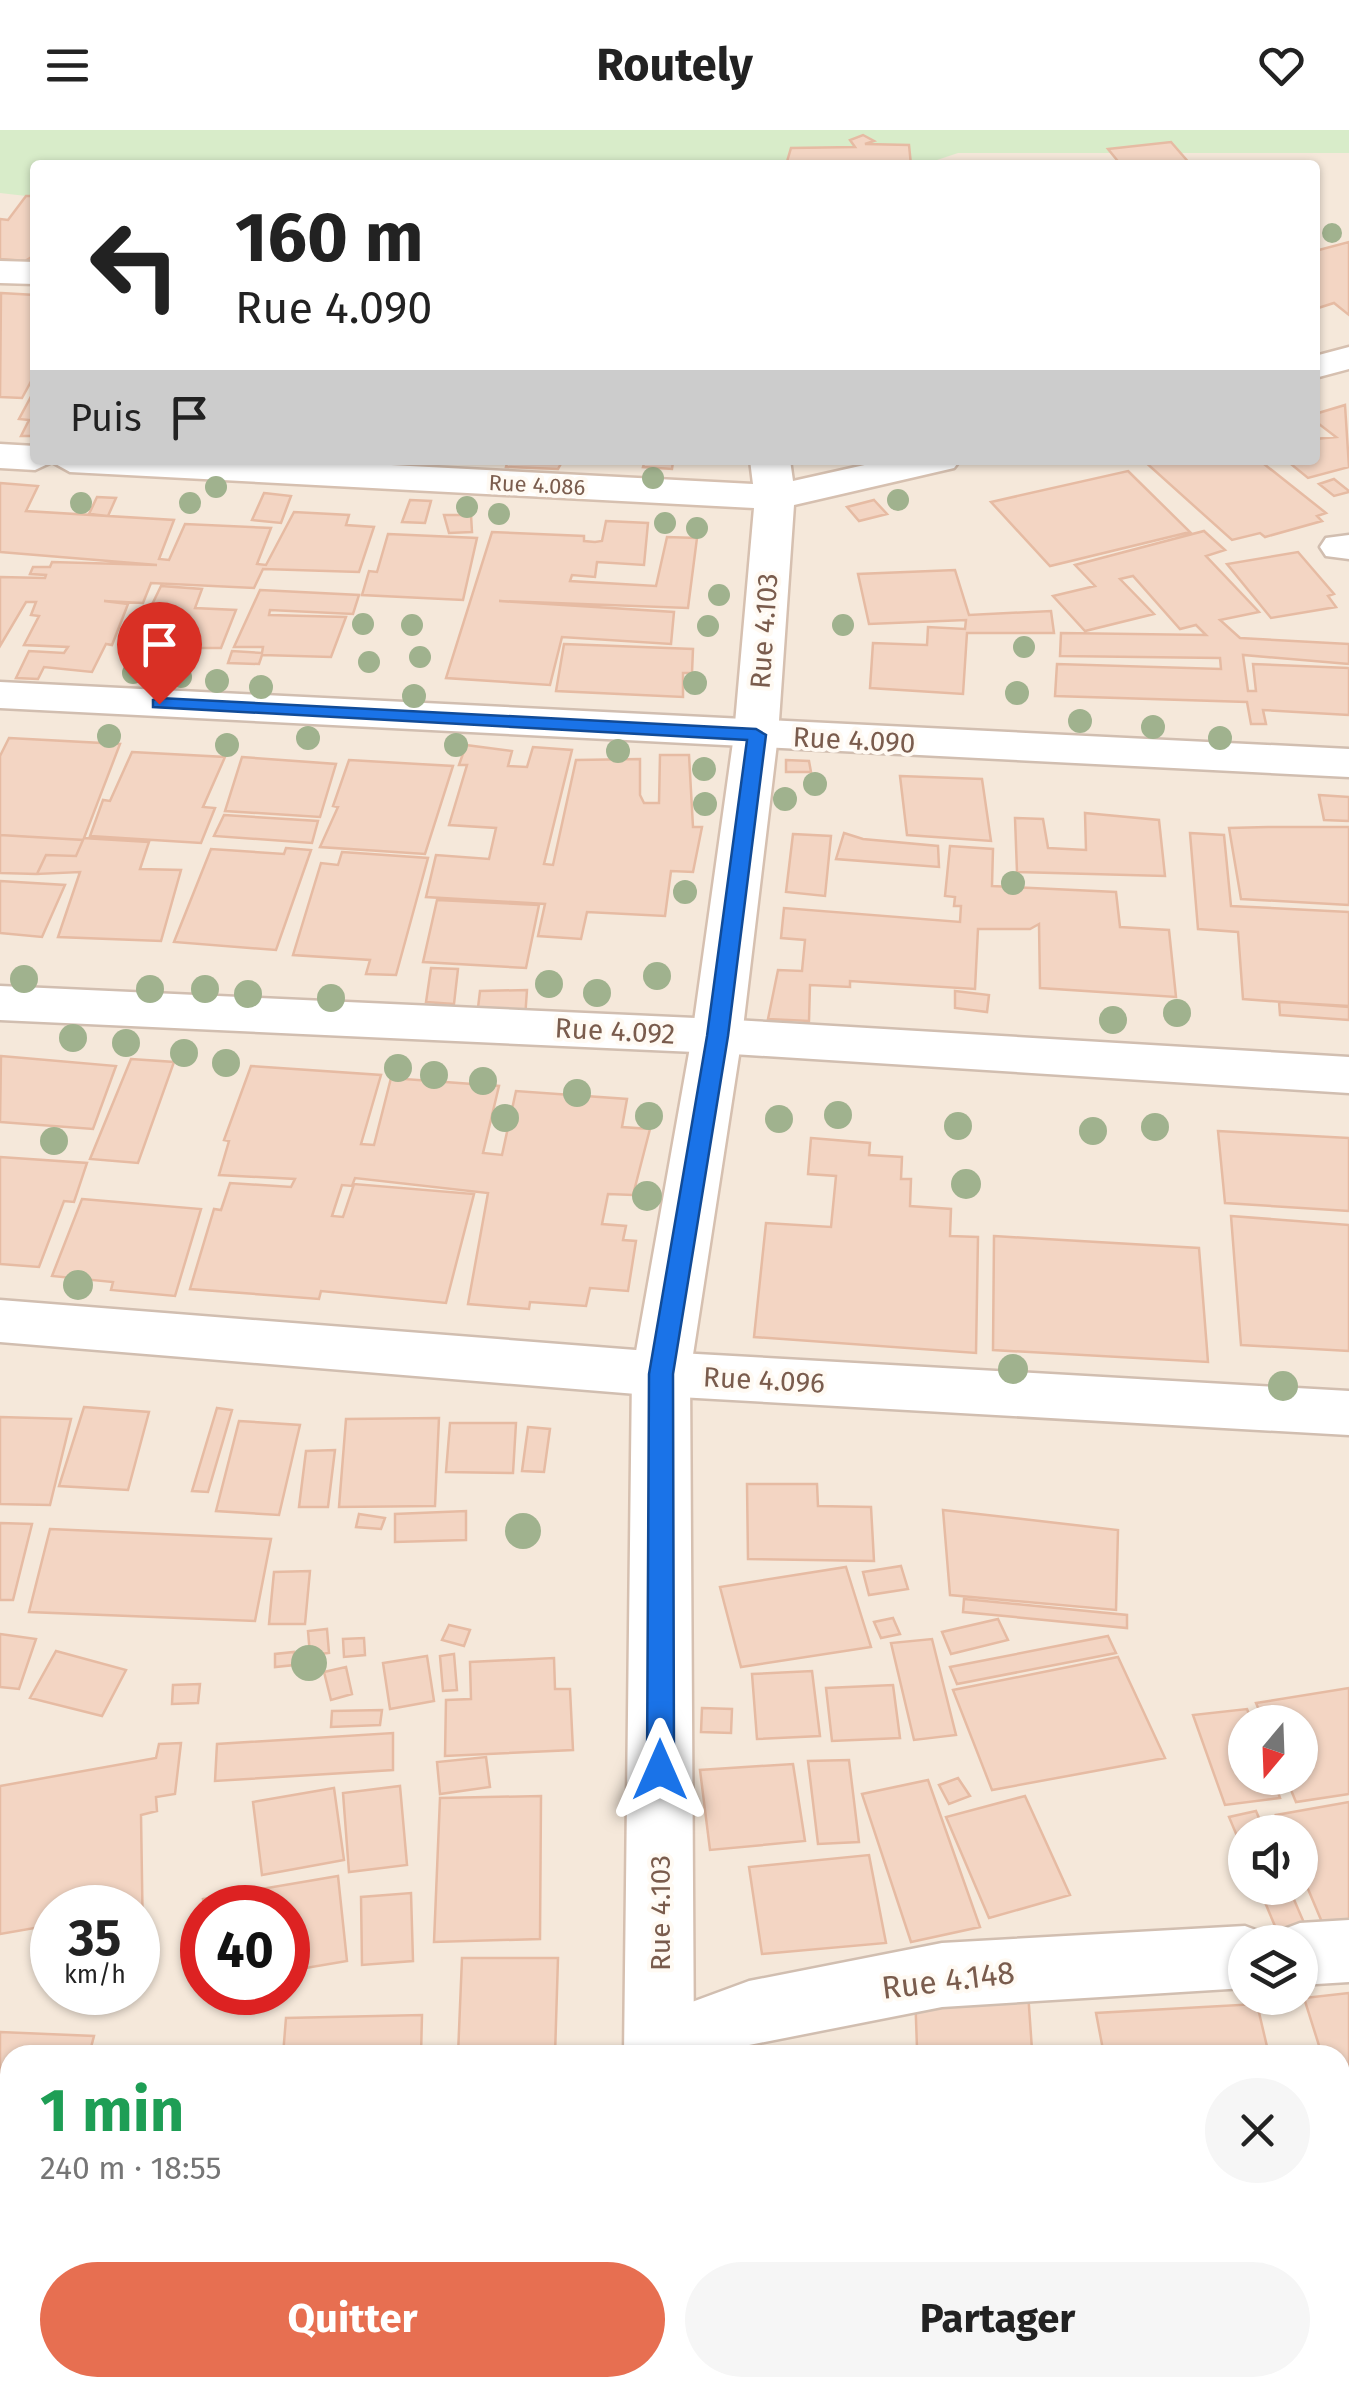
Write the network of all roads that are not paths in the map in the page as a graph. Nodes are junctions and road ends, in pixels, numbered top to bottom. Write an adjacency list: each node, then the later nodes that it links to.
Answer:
1 (0, 272): 2 (street)
2 (30, 274)
3 (1349, 358): 4 (street)
4 (1320, 366)
5 (0, 456): 6 (street)
6 (30, 458)
7 (255, 465): 9 (street, Rue 4.086)
8 (896, 465): 9 (street, Rue 4.086)
9 (772, 479): 11 (street, Rue 4.103)
10 (0, 695): 11 (street, Rue 4.090)
11 (756, 735): 12 (street, Rue 4.090); 14 (street, Rue 4.103)
12 (1349, 763)
13 (0, 1004): 14 (street, Rue 4.092)
14 (717, 1036): 15 (street, Rue 4.092); 17 (street, Rue 4.103)
15 (1349, 1075)
16 (0, 1321): 17 (street, Rue 4.096)
17 (661, 1374): 18 (street, Rue 4.096); 22 (street, Rue 4.103)
18 (1349, 1413)
19 (1349, 1951): 20 (street)
20 (1318, 1953)
21 (1228, 1958): 23 (street, Rue 4.148)
22 (659, 2045)
23 (671, 2045)

